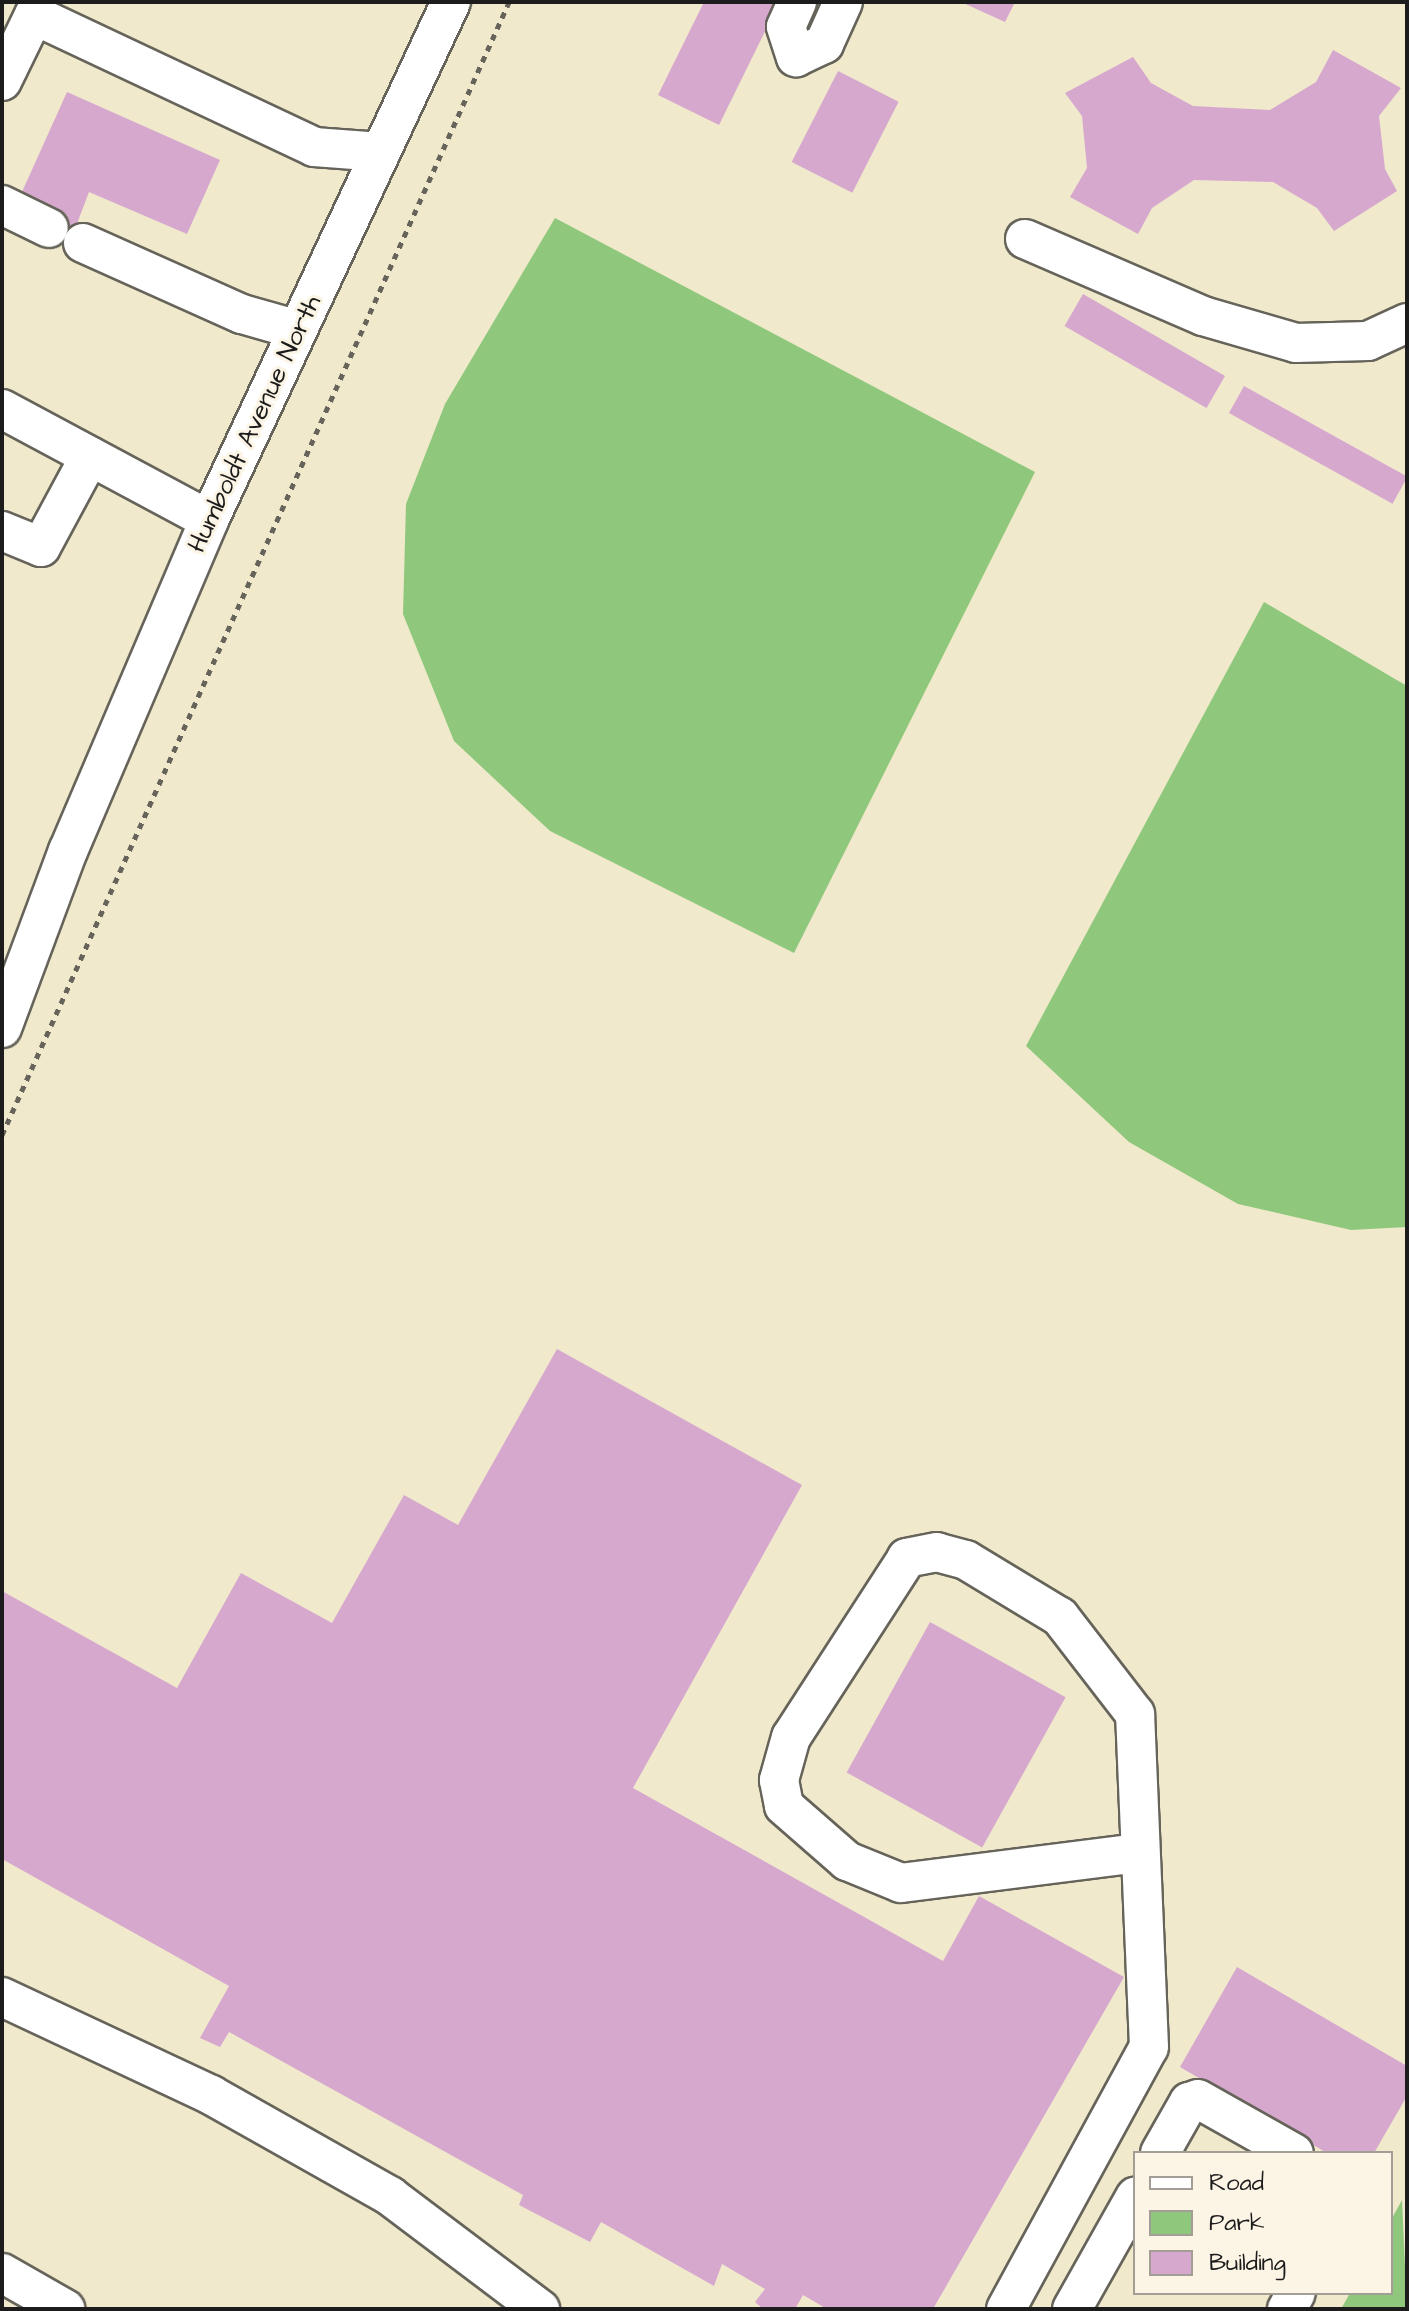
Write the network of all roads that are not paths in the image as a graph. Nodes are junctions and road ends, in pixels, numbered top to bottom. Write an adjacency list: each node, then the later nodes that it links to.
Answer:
1 (451, 2): 5 (street, Humboldt Avenue North)
2 (797, 2): 3 (street)
3 (843, 2)
4 (2, 81): 5 (street)
5 (381, 152): 11 (street, Humboldt Avenue North)
6 (2, 205): 7 (street)
7 (49, 228)
8 (1025, 239): 10 (street)
9 (83, 243): 11 (street)
10 (1407, 323)
11 (298, 330): 14 (street, Humboldt Avenue North)
12 (2, 409): 13 (street)
13 (90, 456): 14 (street); 15 (street)
14 (209, 520): 16 (street, Humboldt Avenue North)
15 (2, 531)
16 (68, 851): 17 (street, Humboldt Avenue North); 18 (street, Humboldt Avenue North)
17 (2, 968)
18 (2, 1028)
19 (1138, 1853): 19 (street); 27 (street)
20 (2, 1997): 26 (street)
21 (1161, 2151): 22 (street)
22 (1290, 2151)
23 (1133, 2201): 28 (street)
24 (17, 2290): 25 (street)
25 (65, 2309)
26 (540, 2309)
27 (1006, 2309)
28 (1072, 2309)

